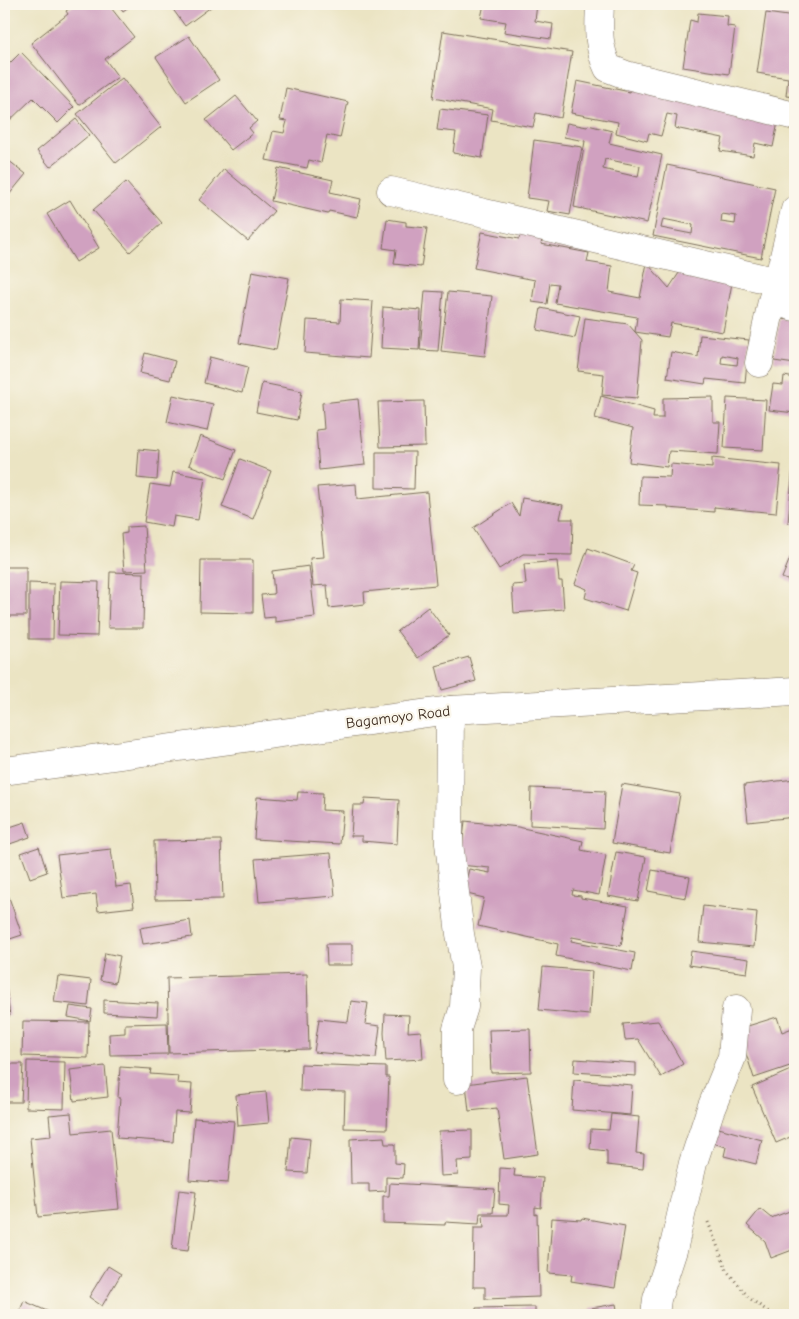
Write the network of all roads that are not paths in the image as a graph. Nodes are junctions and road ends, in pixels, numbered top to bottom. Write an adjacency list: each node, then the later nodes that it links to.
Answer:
1 (600, 4): 2 (main road)
2 (795, 116)
3 (391, 191): 5 (main road)
4 (795, 210): 5 (main road)
5 (782, 297): 6 (main road)
6 (759, 363)
7 (795, 691): 8 (main road, Bagamoyo Road)
8 (450, 710): 9 (main road, Bagamoyo Road); 11 (main road)
9 (4, 771)
10 (736, 1009): 12 (main road)
11 (457, 1080)
12 (654, 1315)

